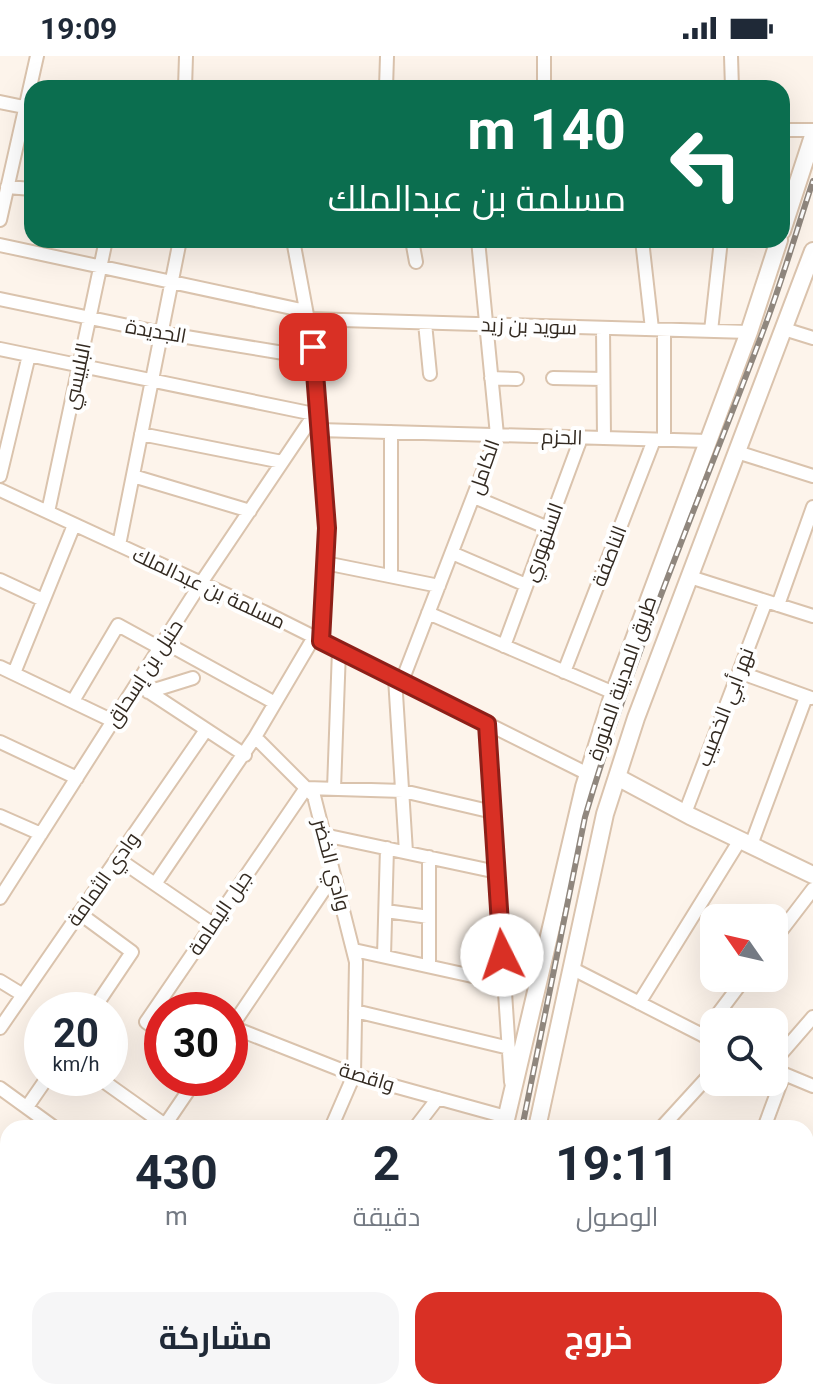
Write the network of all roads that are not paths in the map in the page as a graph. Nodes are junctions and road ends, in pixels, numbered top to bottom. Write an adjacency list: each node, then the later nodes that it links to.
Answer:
1 (37, 56): 6 (street)
2 (186, 56): 7 (street)
3 (387, 56): 8 (street)
4 (544, 56): 9 (street)
5 (731, 56): 10 (street)
6 (31, 80)
7 (185, 80)
8 (386, 80)
9 (544, 80)
10 (732, 80)
11 (0, 102): 12 (street)
12 (24, 107)
13 (24, 130): 17 (street)
14 (790, 130): 15 (street)
15 (813, 130)
16 (813, 136): 20 (main road)
17 (5, 167): 18 (street)
18 (7, 187): 19 (street); 21 (street)
19 (24, 188)
20 (790, 206)
21 (0, 220)
22 (0, 245): 33 (street, سويد بن زيد)
23 (104, 248): 33 (street, البلبيسي)
24 (178, 248): 34 (street)
25 (294, 248): 36 (street)
26 (413, 248): 32 (street)
27 (479, 248): 39 (street, الكامل)
28 (643, 248): 41 (street, الناصفة)
29 (720, 248): 43 (street)
30 (776, 248): 44 (main road, طريق المدينة المنورة)
31 (813, 251): 42 (main road, طريق المدينة المنورة)
32 (416, 262)
33 (101, 266): 34 (street, سويد بن زيد); 37 (street, البلبيسي)
34 (172, 280): 36 (street, سويد بن زيد); 45 (street)
35 (0, 299): 37 (street, الجديدة)
36 (307, 315): 38 (street, سويد بن زيد); 49 (street)
37 (89, 319): 45 (street, الجديدة); 50 (street, البلبيسي)
38 (425, 323): 39 (street, سويد بن زيد); 51 (street)
39 (486, 324): 40 (street, سويد بن زيد); 52 (street, الكامل)
40 (603, 328): 41 (street, سويد بن زيد); 55 (street)
41 (658, 329): 43 (street, سويد بن زيد); 64 (street, الناصفة)
42 (784, 329): 46 (street); 66 (main road, طريق المدينة المنورة)
43 (711, 331): 44 (street, سويد بن زيد)
44 (749, 332): 65 (main road, طريق المدينة المنورة)
45 (162, 333): 49 (street, الجديدة); 56 (street)
46 (813, 338)
47 (0, 349): 48 (street)
48 (29, 355): 50 (street); 68 (street)
49 (314, 358): 57 (street)
50 (79, 366): 56 (street); 75 (street, البلبيسي)
51 (430, 374)
52 (491, 378): 54 (street); 61 (street, الكامل)
53 (553, 378): 55 (street)
54 (517, 379)
55 (603, 379): 63 (street)
56 (153, 380): 57 (street); 60 (street)
57 (316, 412): 58 (street); 67 (street, حنبل بن إسحاق)
58 (319, 430): 59 (street, الحزم); 81 (street)
59 (391, 432): 61 (street, الحزم); 82 (street)
60 (141, 434): 67 (street); 69 (street)
61 (497, 435): 62 (street, الحزم); 72 (street, الكامل)
62 (581, 438): 63 (street, الحزم); 77 (street, السنهوري)
63 (604, 438): 64 (street, الحزم)
64 (659, 440): 65 (street, الحزم); 97 (street, الناصفة)
65 (708, 441): 103 (main road, طريق المدينة المنورة)
66 (737, 452): 70 (street); 83 (main road, طريق المدينة المنورة)
67 (282, 462): 74 (street, حنبل بن إسحاق)
68 (0, 476)
69 (133, 476): 74 (street); 79 (street)
70 (813, 476)
71 (0, 490): 75 (street, مسلمة بن عبدالملك)
72 (474, 497): 77 (street); 80 (street, الكامل)
73 (813, 507): 78 (street, نهر أبي الخصيب)
74 (250, 511): 85 (street, حنبل بن إسحاق)
75 (48, 512): 76 (street, مسلمة بن عبدالملك)
76 (74, 525): 79 (street, مسلمة بن عبدالملك); 88 (street)
77 (548, 528): 86 (street, السنهوري)
78 (807, 542): 89 (street, نهر أبي الخصيب)
79 (119, 545): 85 (street, مسلمة بن عبدالملك)
80 (452, 553): 86 (street); 87 (street, الكامل)
81 (325, 563): 82 (street); 92 (street)
82 (391, 576): 87 (street)
83 (690, 577): 89 (street); 114 (main road, طريق المدينة المنورة)
84 (1, 582): 88 (street)
85 (201, 583): 92 (street, مسلمة بن عبدالملك); 93 (street, حنبل بن إسحاق)
86 (526, 585): 94 (street, السنهوري)
87 (439, 586): 90 (street, الكامل)
88 (43, 600): 99 (street)
89 (772, 603): 91 (street); 98 (street, نهر أبي الخصيب)
90 (428, 613): 94 (street); 101 (street, الكامل)
91 (813, 616)
92 (317, 639): 95 (street, مسلمة بن عبدالملك); 106 (street)
93 (162, 645): 102 (street, حنبل بن إسحاق); 105 (street); 106 (street)
94 (504, 646): 97 (street)
95 (339, 650): 101 (street, مسلمة بن عبدالملك); 117 (street)
96 (0, 667): 99 (street)
97 (564, 672): 103 (street)
98 (739, 672): 104 (street); 120 (street, نهر أبي الخصيب)
99 (14, 673): 105 (street)
100 (193, 678): 102 (street)
101 (398, 680): 108 (street, مسلمة بن عبدالملك); 118 (street, الكامل)
102 (143, 688): 107 (street, حنبل بن إسحاق); 109 (street)
103 (614, 693): 113 (main road, طريق المدينة المنورة)
104 (809, 698): 124 (street)
105 (73, 701): 107 (street)
106 (275, 703): 110 (street)
107 (113, 721): 115 (street, حنبل بن إسحاق)
108 (487, 724): 113 (street, مسلمة بن عبدالملك); 119 (street)
109 (206, 730): 112 (street); 128 (street, وادي الثمامة)
110 (255, 737): 112 (street); 116 (street, وادي الخضر)
111 (0, 742): 115 (street)
112 (245, 755): 132 (street)
113 (588, 774): 163 (main road, طريق المدينة المنورة)
114 (617, 777): 120 (main road); 143 (main road, طريق المدينة المنورة)
115 (77, 778): 122 (street, حنبل بن إسحاق)
116 (306, 788): 117 (street); 123 (street, وادي الخضر); 139 (street, جبل اليمامة)
117 (334, 789): 118 (street)
118 (403, 791): 119 (street); 126 (street, الكامل)
119 (493, 812): 129 (street)
120 (685, 813): 124 (main road)
121 (0, 816): 122 (street)
122 (41, 834): 134 (street, حنبل بن إسحاق)
123 (324, 835): 125 (street); 130 (street, وادي الخضر)
124 (746, 843): 131 (main road); 150 (street)
125 (387, 848): 126 (street); 135 (street)
126 (406, 852): 127 (street)
127 (429, 857): 129 (street); 137 (street)
128 (117, 858): 132 (street); 136 (street, وادي الثمامة)
129 (497, 872): 145 (street)
130 (334, 875): 140 (street, وادي الخضر); 149 (street)
131 (813, 875)
132 (155, 884): 139 (street)
133 (813, 889): 138 (street)
134 (0, 898)
135 (386, 911): 137 (street); 141 (street)
136 (79, 913): 146 (street); 148 (street, وادي الثمامة)
137 (429, 917): 142 (street)
138 (788, 922)
139 (213, 924): 147 (street, جبل اليمامة)
140 (354, 950): 141 (street); 151 (street, وادي الخضر)
141 (384, 956): 142 (street)
142 (429, 966): 145 (street)
143 (571, 968): 150 (street); 177 (main road, طريق المدينة المنورة)
144 (0, 981): 148 (street)
145 (504, 983): 157 (street)
146 (105, 992)
147 (167, 992)
148 (23, 995): 153 (street, وادي الثمامة)
149 (248, 1003)
150 (639, 1003): 155 (street)
151 (355, 1011): 157 (street); 158 (street, وادي الخضر)
152 (813, 1017): 156 (street)
153 (0, 1028)
154 (248, 1034): 158 (street, واقصة)
155 (700, 1034)
156 (788, 1046)
157 (509, 1048): 163 (street)
158 (354, 1075): 168 (street, واقصة); 173 (street, وادي الخضر)
159 (788, 1076): 161 (street)
160 (700, 1085): 178 (street)
161 (813, 1086)
162 (0, 1088): 169 (street)
163 (512, 1093): 176 (main road, طريق المدينة المنورة)
164 (35, 1096): 169 (street)
165 (123, 1096): 171 (street)
166 (185, 1096): 172 (street)
167 (773, 1096): 179 (street)
168 (438, 1098): 174 (street); 175 (street, واقصة)
169 (27, 1107): 170 (street)
170 (44, 1120)
171 (155, 1120)
172 (169, 1120)
173 (334, 1120)
174 (421, 1120)
175 (497, 1120)
176 (506, 1120)
177 (539, 1120)
178 (668, 1120)
179 (766, 1120)

